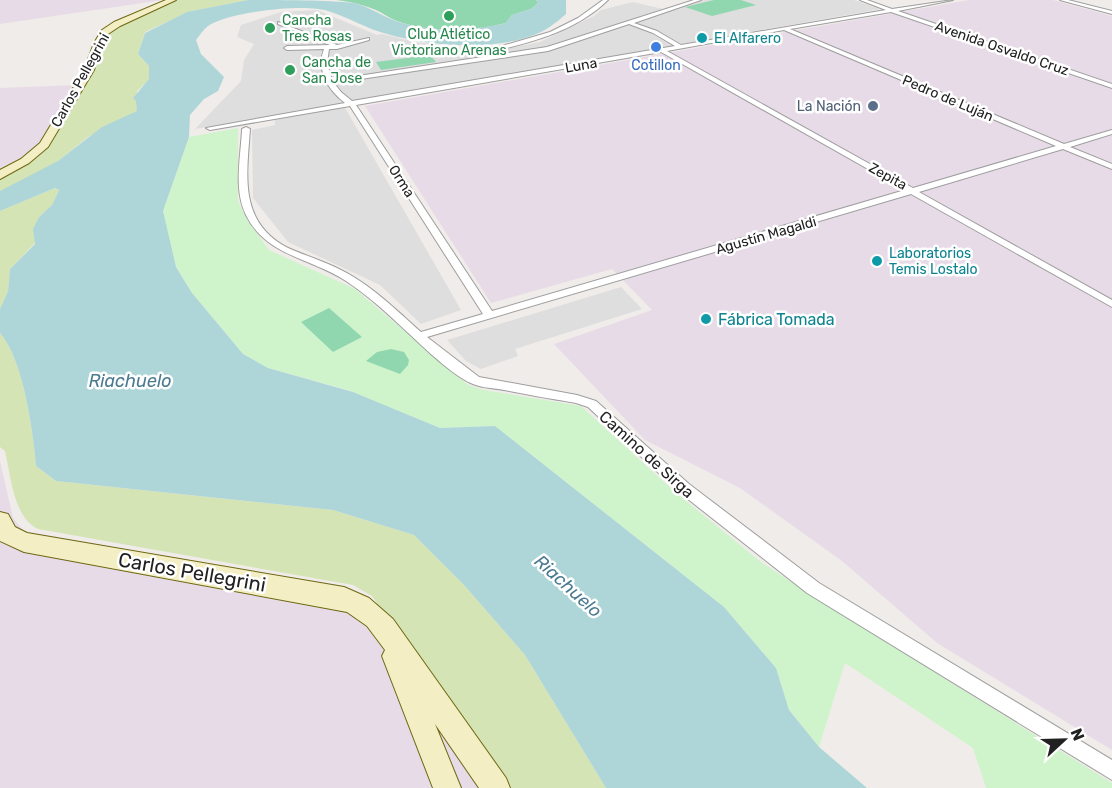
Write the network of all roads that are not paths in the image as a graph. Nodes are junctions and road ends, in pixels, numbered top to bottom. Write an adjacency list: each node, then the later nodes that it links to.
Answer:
1 (172, 0): 27 (street, Carlos Pellegrini)
2 (606, 0): 18 (street)
3 (699, 0): 10 (street)
4 (862, 0): 7 (street, Avenida Osvaldo Cruz)
5 (951, 0): 7 (street, Luna)
6 (1062, 0): 8 (street)
7 (891, 10): 11 (street, Luna); 20 (street, Avenida Osvaldo Cruz)
8 (1110, 12)
9 (280, 22): 14 (street)
10 (627, 22): 15 (street); 19 (street)
11 (785, 28): 15 (street, Luna); 25 (street, Pedro de Luján)
12 (368, 39): 14 (street)
13 (327, 47): 14 (street); 16 (street); 19 (street)
14 (337, 47)
15 (681, 47): 17 (street, Luna)
16 (287, 48)
17 (662, 50): 21 (street, Luna); 28 (street, Zepita)
18 (484, 51)
19 (330, 82): 21 (street, Orma)
20 (1112, 86)
21 (352, 104): 22 (street, Luna); 30 (street, Orma)
22 (210, 128)
23 (246, 129): 31 (street, Camino de Sirga)
24 (1112, 132): 25 (street, Agustín Magaldi)
25 (1065, 147): 26 (street, Pedro de Luján); 28 (street, Agustín Magaldi)
26 (1112, 167)
27 (0, 175)
28 (915, 191): 29 (street, Zepita); 30 (street, Agustín Magaldi)
29 (1112, 304)
30 (490, 316): 31 (street, Agustín Magaldi)
31 (419, 336): 34 (street, Camino de Sirga)
32 (2, 532): 33 (street, Carlos Pellegrini)
33 (384, 627): 35 (street, Carlos Pellegrini); 36 (street, Carlos Pellegrini)
34 (1112, 771)
35 (447, 788)
36 (496, 788)

